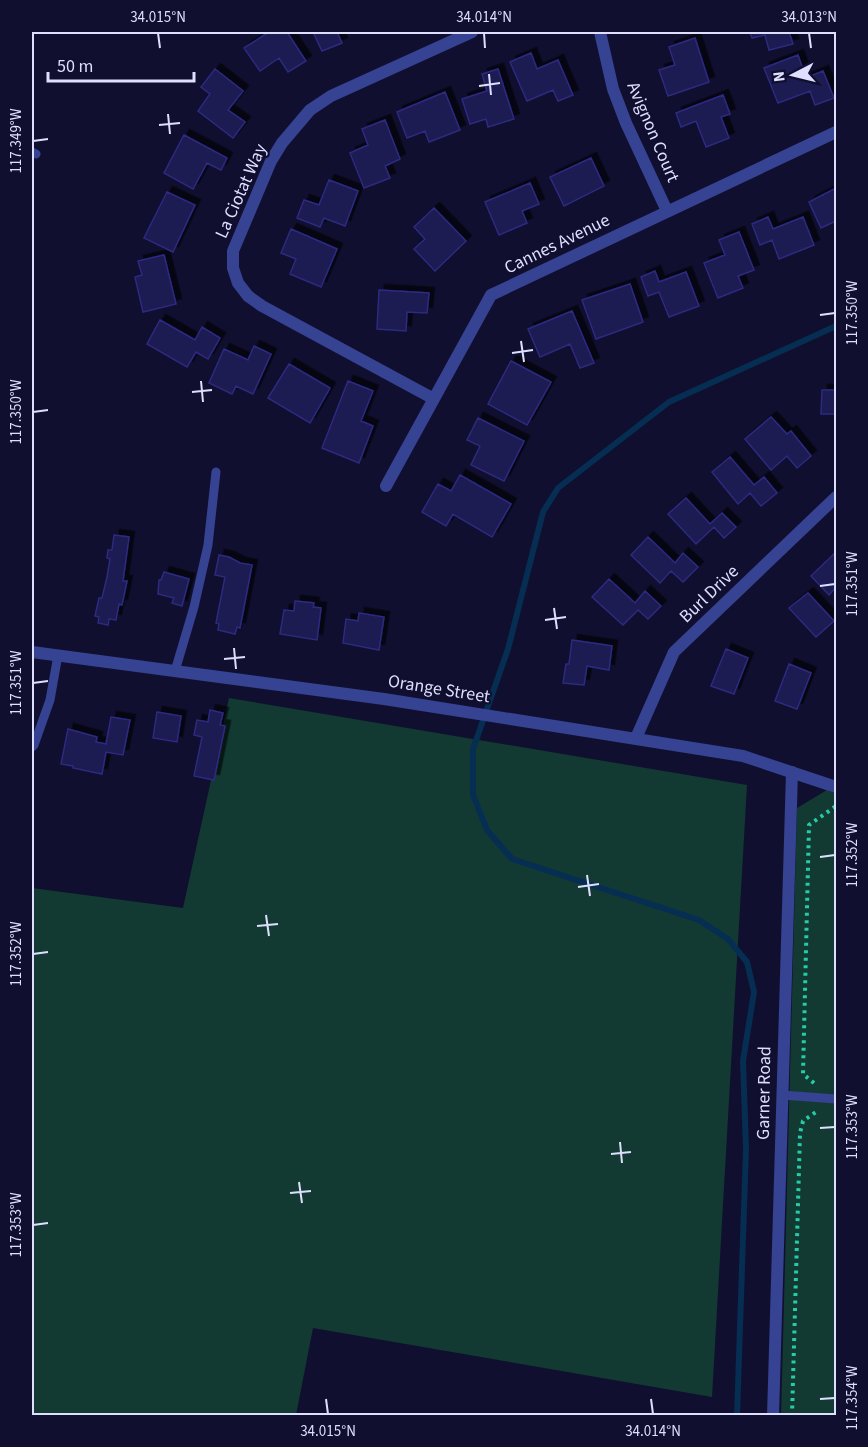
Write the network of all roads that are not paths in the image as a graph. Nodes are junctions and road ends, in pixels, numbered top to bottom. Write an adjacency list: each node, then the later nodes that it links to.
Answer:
1 (472, 32): 5 (street, La Ciotat Way)
2 (600, 32): 4 (street, Avignon Court)
3 (837, 132): 4 (street, Cannes Avenue)
4 (667, 211): 5 (street, Cannes Avenue)
5 (434, 399): 7 (street, Cannes Avenue)
6 (216, 472): 11 (lane)
7 (386, 486)
8 (837, 497): 12 (street, Burl Drive)
9 (32, 652): 10 (street, Orange Street)
10 (58, 655): 11 (street, Orange Street); 13 (lane)
11 (175, 671): 12 (street, Orange Street)
12 (636, 738): 14 (street, Orange Street)
13 (32, 747)
14 (792, 772): 15 (street, Orange Street); 16 (street, Garner Road)
15 (837, 786)
16 (782, 1095): 17 (lane); 18 (street, Garner Road)
17 (837, 1098)
18 (773, 1416)

